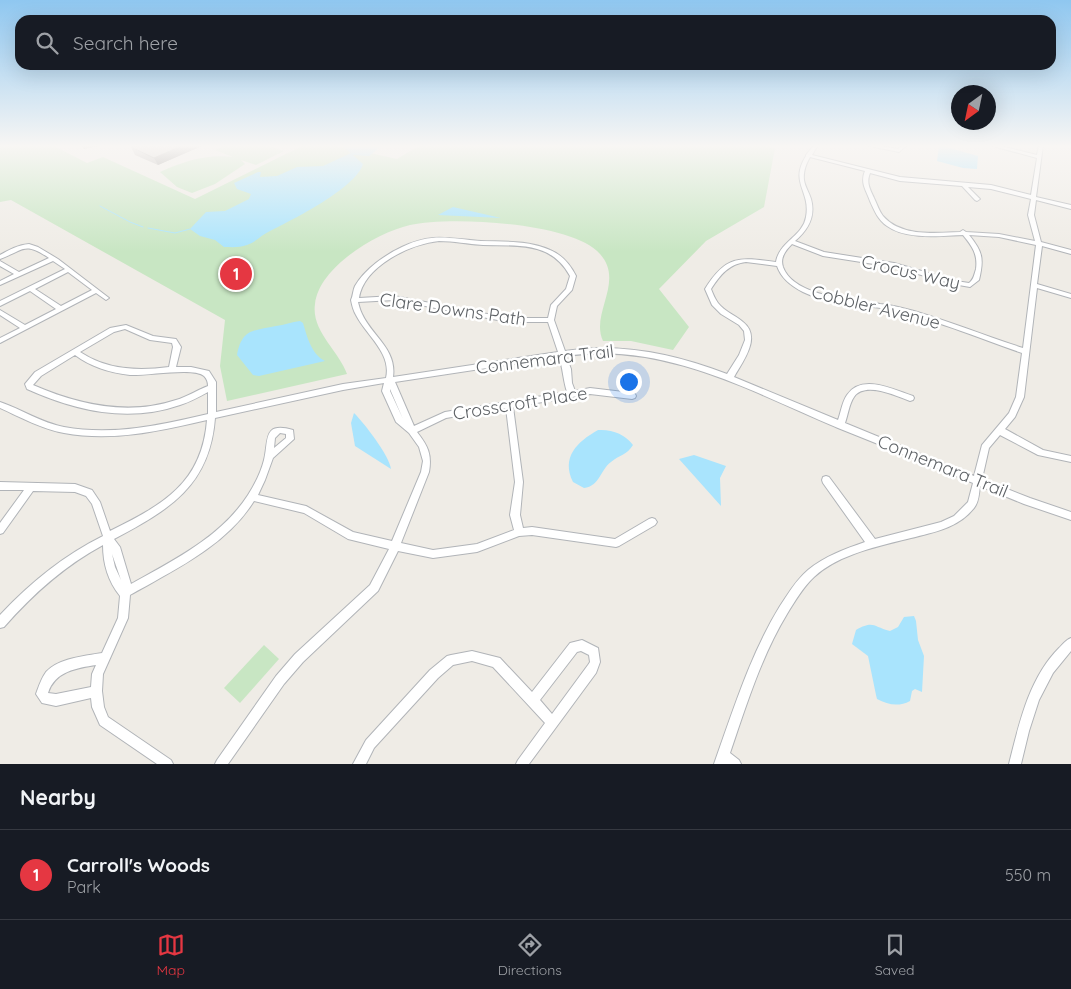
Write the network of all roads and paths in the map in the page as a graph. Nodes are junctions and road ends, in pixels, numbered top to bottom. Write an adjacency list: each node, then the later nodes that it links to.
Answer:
1 (802, 181): 10 (street)
2 (864, 181): 9 (street)
3 (909, 181): 5 (street)
4 (1035, 181): 6 (street)
5 (963, 184): 6 (street); 7 (street)
6 (1033, 197): 8 (street); 11 (street)
7 (977, 200)
8 (1071, 207)
9 (963, 232): 10 (street, Crocus Way); 11 (street)
10 (792, 242): 16 (street)
11 (1039, 244): 12 (street); 20 (street)
12 (1071, 252)
13 (0, 257): 14 (street)
14 (52, 258): 17 (street); 18 (street)
15 (0, 263): 18 (street)
16 (779, 264): 33 (street, Cobbler Avenue); 36 (street)
17 (68, 270): 21 (street); 22 (street)
18 (18, 274): 19 (street)
19 (0, 283)
20 (1035, 285): 23 (street); 33 (street)
21 (31, 288): 26 (street); 27 (street)
22 (95, 291): 24 (street); 27 (street)
23 (1071, 296)
24 (106, 298)
25 (354, 300): 29 (street, Clare Downs Path); 29 (street); 37 (street)
26 (0, 304)
27 (61, 309): 30 (street)
28 (0, 312): 30 (street)
29 (551, 320): 34 (street)
30 (25, 328): 31 (street)
31 (0, 341)
32 (75, 352): 35 (street); 35 (street); 38 (street)
33 (1026, 352): 46 (street)
34 (562, 354): 36 (street, Connemara Trail); 37 (street, Connemara Trail); 39 (street)
35 (172, 369): 38 (street)
36 (729, 378): 45 (street, Connemara Trail)
37 (390, 380): 44 (street, Connemara Trail); 47 (street)
38 (212, 388): 44 (street)
39 (572, 394): 40 (street, Crosscroft Place); 42 (street, Crosscroft Place)
40 (632, 396)
41 (910, 398): 45 (street)
42 (509, 404): 47 (street, Crosscroft Place); 58 (street)
43 (0, 405): 44 (street, Connemara Trail)
44 (211, 416): 59 (street)
45 (840, 424): 51 (street, Connemara Trail)
46 (999, 430): 49 (street); 51 (street)
47 (412, 431): 61 (street)
48 (269, 457): 54 (street)
49 (1071, 460)
50 (826, 480): 60 (street)
51 (978, 481): 55 (street, Connemara Trail); 60 (street)
52 (0, 486): 53 (street)
53 (32, 487): 57 (street); 59 (street)
54 (252, 497): 61 (street); 62 (street)
55 (1071, 516)
56 (652, 522): 58 (street)
57 (0, 530)
58 (519, 532): 61 (street)
59 (108, 538): 62 (street); 63 (street)
60 (873, 545): 69 (street)
61 (395, 546): 71 (street)
62 (124, 593): 65 (street)
63 (0, 623)
64 (1071, 643): 75 (street)
65 (105, 658): 66 (street); 66 (street)
66 (96, 691): 70 (street)
67 (533, 700): 68 (street); 68 (street); 72 (street)
68 (553, 723): 73 (street)
69 (721, 760): 74 (street)
70 (164, 763)
71 (220, 764)
72 (359, 764)
73 (522, 764)
74 (735, 764)
75 (1015, 764)

